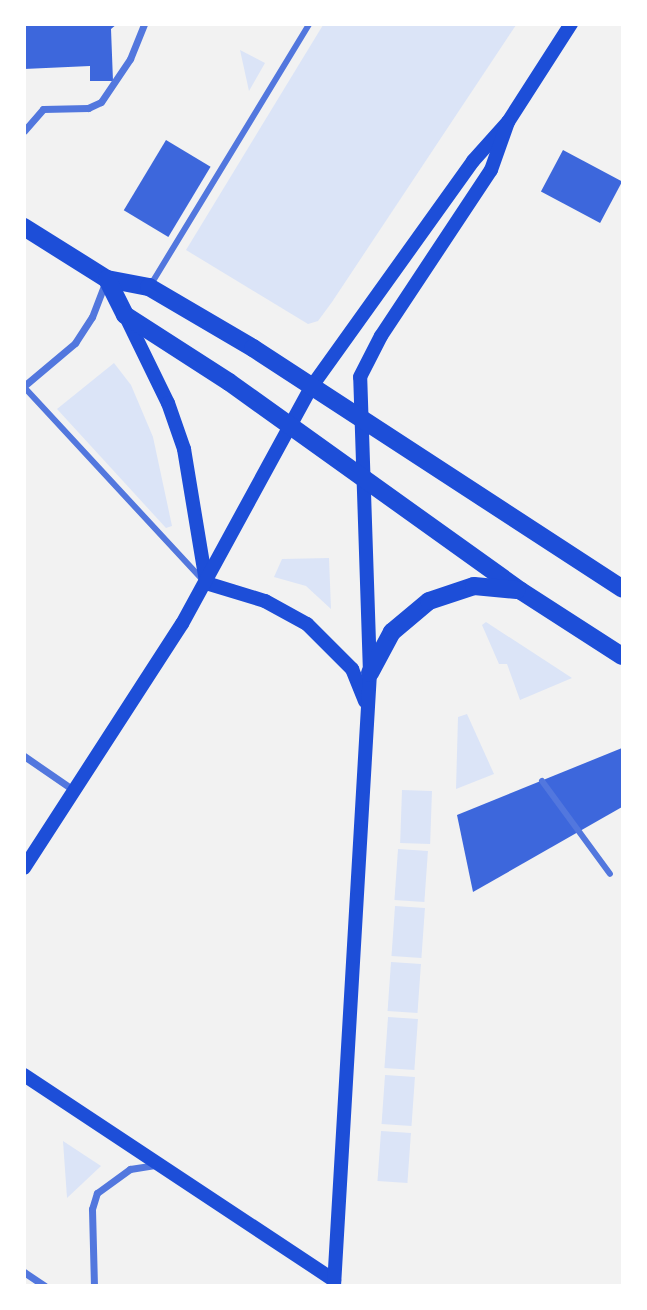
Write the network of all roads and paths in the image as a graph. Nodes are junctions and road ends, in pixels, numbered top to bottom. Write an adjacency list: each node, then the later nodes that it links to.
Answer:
1 (144, 24): 5 (street)
2 (309, 24): 8 (street)
3 (571, 24): 4 (main road)
4 (508, 122): 11 (main road); 12 (main road)
5 (24, 131)
6 (24, 227): 7 (main road)
7 (107, 279): 8 (main road); 9 (main road); 10 (street)
8 (149, 287): 11 (main road)
9 (125, 315): 13 (main road); 15 (main road)
10 (24, 386): 15 (street)
11 (312, 386): 12 (main road); 13 (main road)
12 (359, 420): 14 (main road); 16 (main road)
13 (288, 427): 14 (main road); 15 (main road)
14 (362, 481): 17 (main road); 19 (main road)
15 (206, 583): 20 (main road); 23 (main road)
16 (622, 589)
17 (522, 591): 18 (main road); 19 (main road)
18 (622, 656)
19 (370, 673): 20 (main road)
20 (368, 710): 29 (main road)
21 (24, 756): 23 (street)
22 (542, 781): 25 (street)
23 (75, 790): 24 (main road)
24 (24, 868)
25 (610, 874)
26 (24, 1075): 27 (main road)
27 (159, 1164): 29 (main road); 31 (street)
28 (25, 1273): 30 (street)
29 (334, 1283)
30 (45, 1286)
31 (94, 1286)

